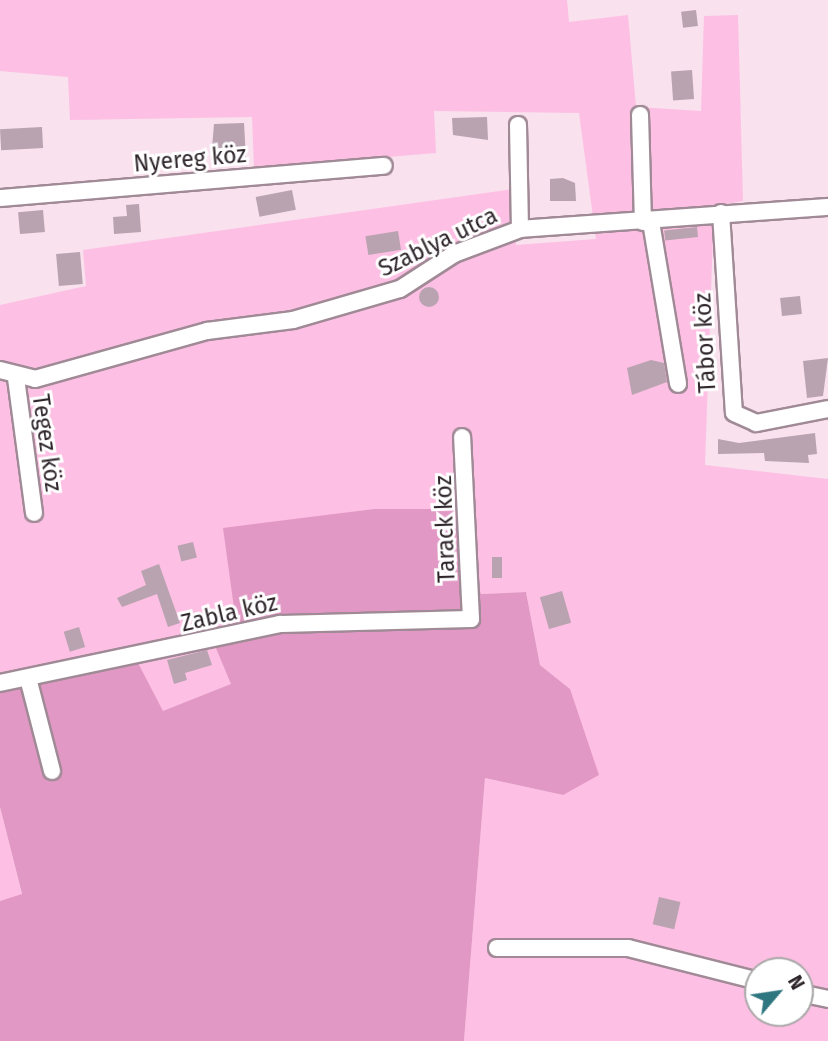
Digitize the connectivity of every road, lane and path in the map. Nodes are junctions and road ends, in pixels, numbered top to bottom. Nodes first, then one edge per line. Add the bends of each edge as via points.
1 (640, 115) dead end
2 (518, 125) dead end
3 (384, 166) dead end
4 (0, 198) edge
5 (828, 207) edge
6 (721, 213) junction
7 (647, 222) junction
8 (520, 229) junction
9 (0, 370) edge
10 (16, 378) junction
11 (678, 384) dead end
12 (828, 409) edge
13 (462, 437) dead end
14 (34, 513) dead end
15 (471, 619) joint
16 (28, 678) junction
17 (0, 683) edge
18 (52, 771) dead end
19 (497, 948) dead end
20 (744, 977) edge

1 - 7 street
2 - 8 street
3 - 4 street, Nyereg köz
5 - 6 street, Szablya utca
6 - 7 street, Szablya utca
6 - 12 street, Tábor köz via 734,413 756,423
7 - 8 street, Szablya utca
7 - 11 street
8 - 10 street, Szablya utca via 454,254 400,289 293,320 207,331 35,379
9 - 10 street
10 - 14 street, Tegez köz
13 - 15 street, Tarack köz
15 - 16 street, Zabla köz via 280,624
16 - 17 street, Zabla köz
16 - 18 street
19 - 20 street via 628,948

